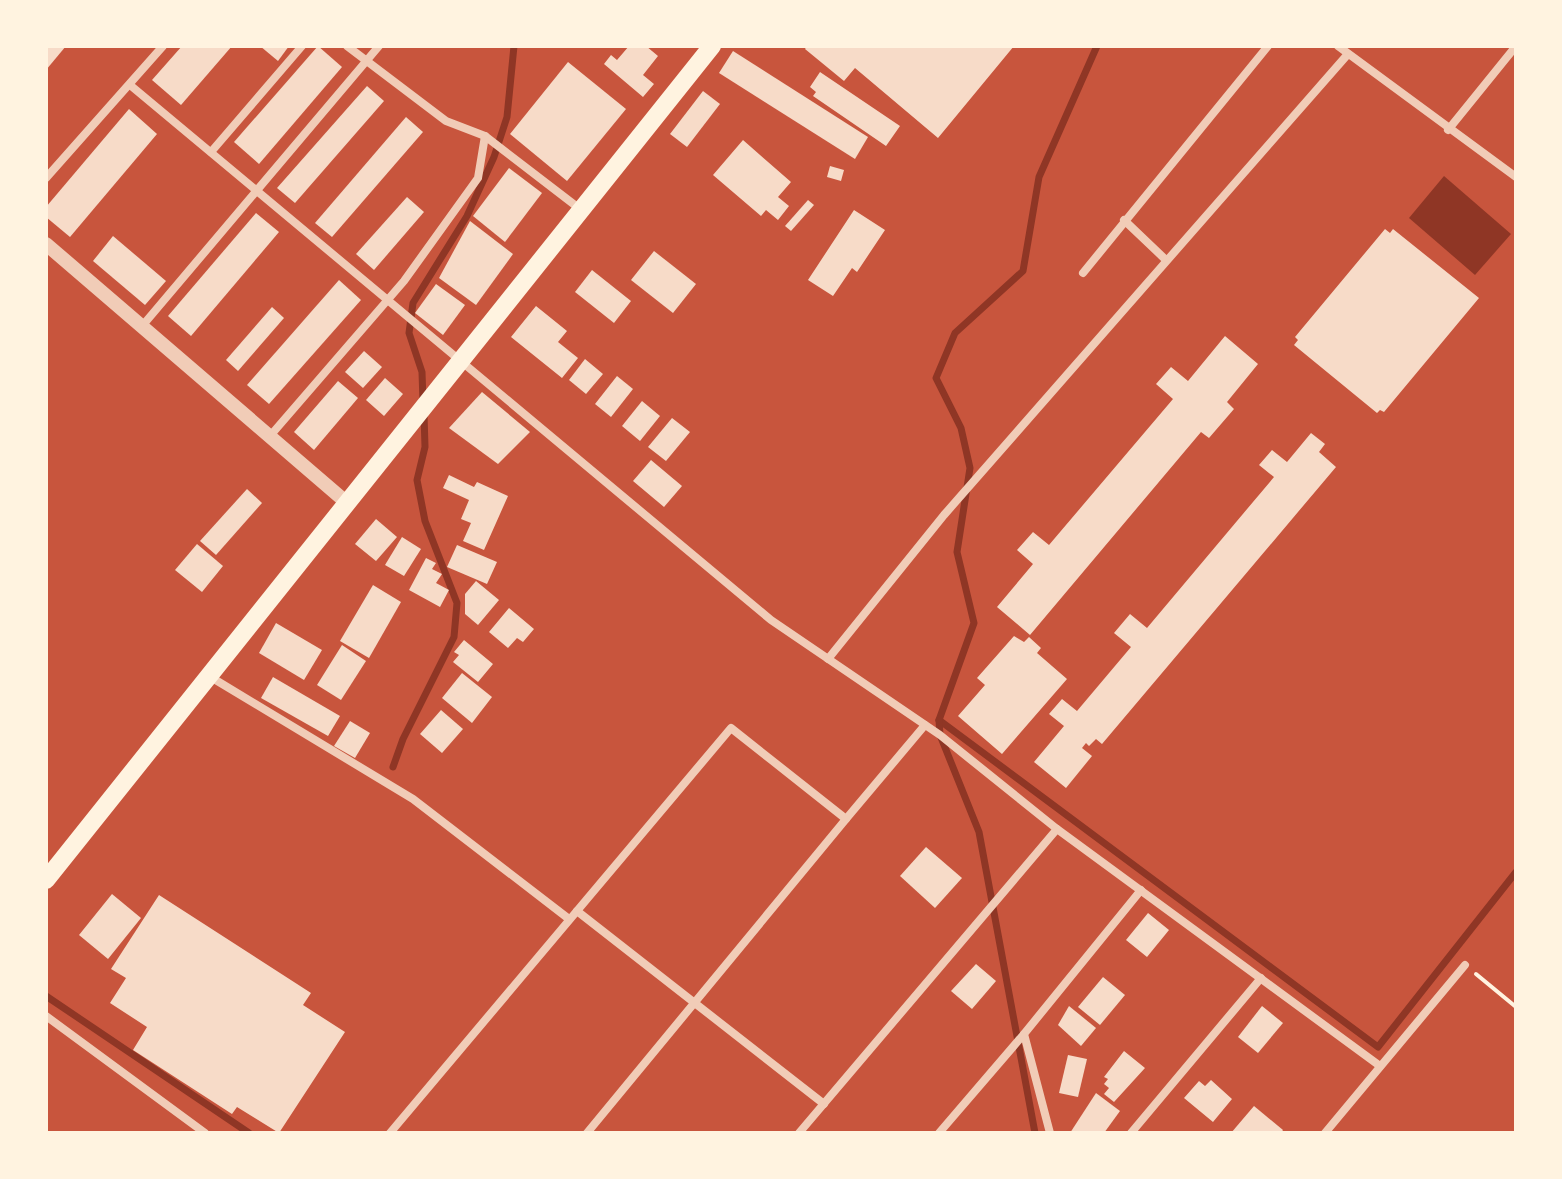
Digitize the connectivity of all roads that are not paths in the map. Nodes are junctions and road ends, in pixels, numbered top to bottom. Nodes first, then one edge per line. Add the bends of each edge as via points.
1 (163, 46) edge
2 (302, 46) edge
3 (347, 46) edge
4 (379, 46) edge
5 (712, 46) edge
6 (1268, 46) edge
7 (1338, 46) edge
8 (1516, 46) edge
9 (1348, 54) junction
10 (367, 61) junction
11 (130, 85) junction
12 (1448, 130) junction
13 (485, 136) junction
14 (211, 152) junction
15 (1516, 177) edge
16 (46, 178) edge
17 (257, 190) junction
18 (580, 209) junction
19 (1124, 220) junction
20 (46, 244) edge
21 (1166, 260) junction
22 (1083, 273) dead end
23 (386, 297) junction
24 (143, 325) junction
25 (460, 358) junction
26 (270, 436) junction
27 (346, 502) junction
28 (828, 659) junction
29 (208, 676) junction
30 (925, 725) junction
31 (846, 819) junction
32 (1057, 829) junction
33 (46, 880) edge
34 (1141, 890) junction
35 (577, 911) junction
36 (569, 919) junction
37 (1465, 965) road end
38 (1261, 978) junction
39 (695, 1002) junction
40 (46, 1016) edge
41 (1024, 1034) junction
42 (1380, 1066) junction
43 (824, 1104) junction
44 (205, 1133) edge
45 (390, 1133) edge
46 (587, 1133) edge
47 (799, 1133) edge
48 (939, 1133) edge
49 (1050, 1133) edge
50 (1131, 1133) edge
51 (1325, 1133) edge

1 - 11 street
2 - 14 street
3 - 10 street
4 - 10 street
5 - 18 main road
6 - 19 street
7 - 9 street
8 - 12 street
9 - 12 street
9 - 21 street
10 - 13 street via 446,121
10 - 17 street
11 - 14 street
11 - 16 street
12 - 15 street
13 - 18 street
13 - 23 street via 478,178 404,281
14 - 17 street
17 - 23 street
17 - 24 street
18 - 25 main road
19 - 21 street
19 - 22 street
20 - 24 street
21 - 28 street via 944,515
23 - 25 street
23 - 26 street
24 - 26 street
25 - 27 main road
25 - 28 street via 771,620
26 - 27 street
27 - 29 main road
28 - 30 street
29 - 33 main road
29 - 36 street via 413,799
30 - 31 street
30 - 32 street
31 - 35 street via 731,728
31 - 39 street
32 - 34 street
32 - 43 street
34 - 38 street
34 - 41 street
35 - 36 street
35 - 39 street
36 - 45 street
37 - 42 street
38 - 42 street
38 - 50 street
39 - 43 street
39 - 46 street
40 - 44 street
41 - 48 street
41 - 49 street
42 - 51 street
43 - 47 street

